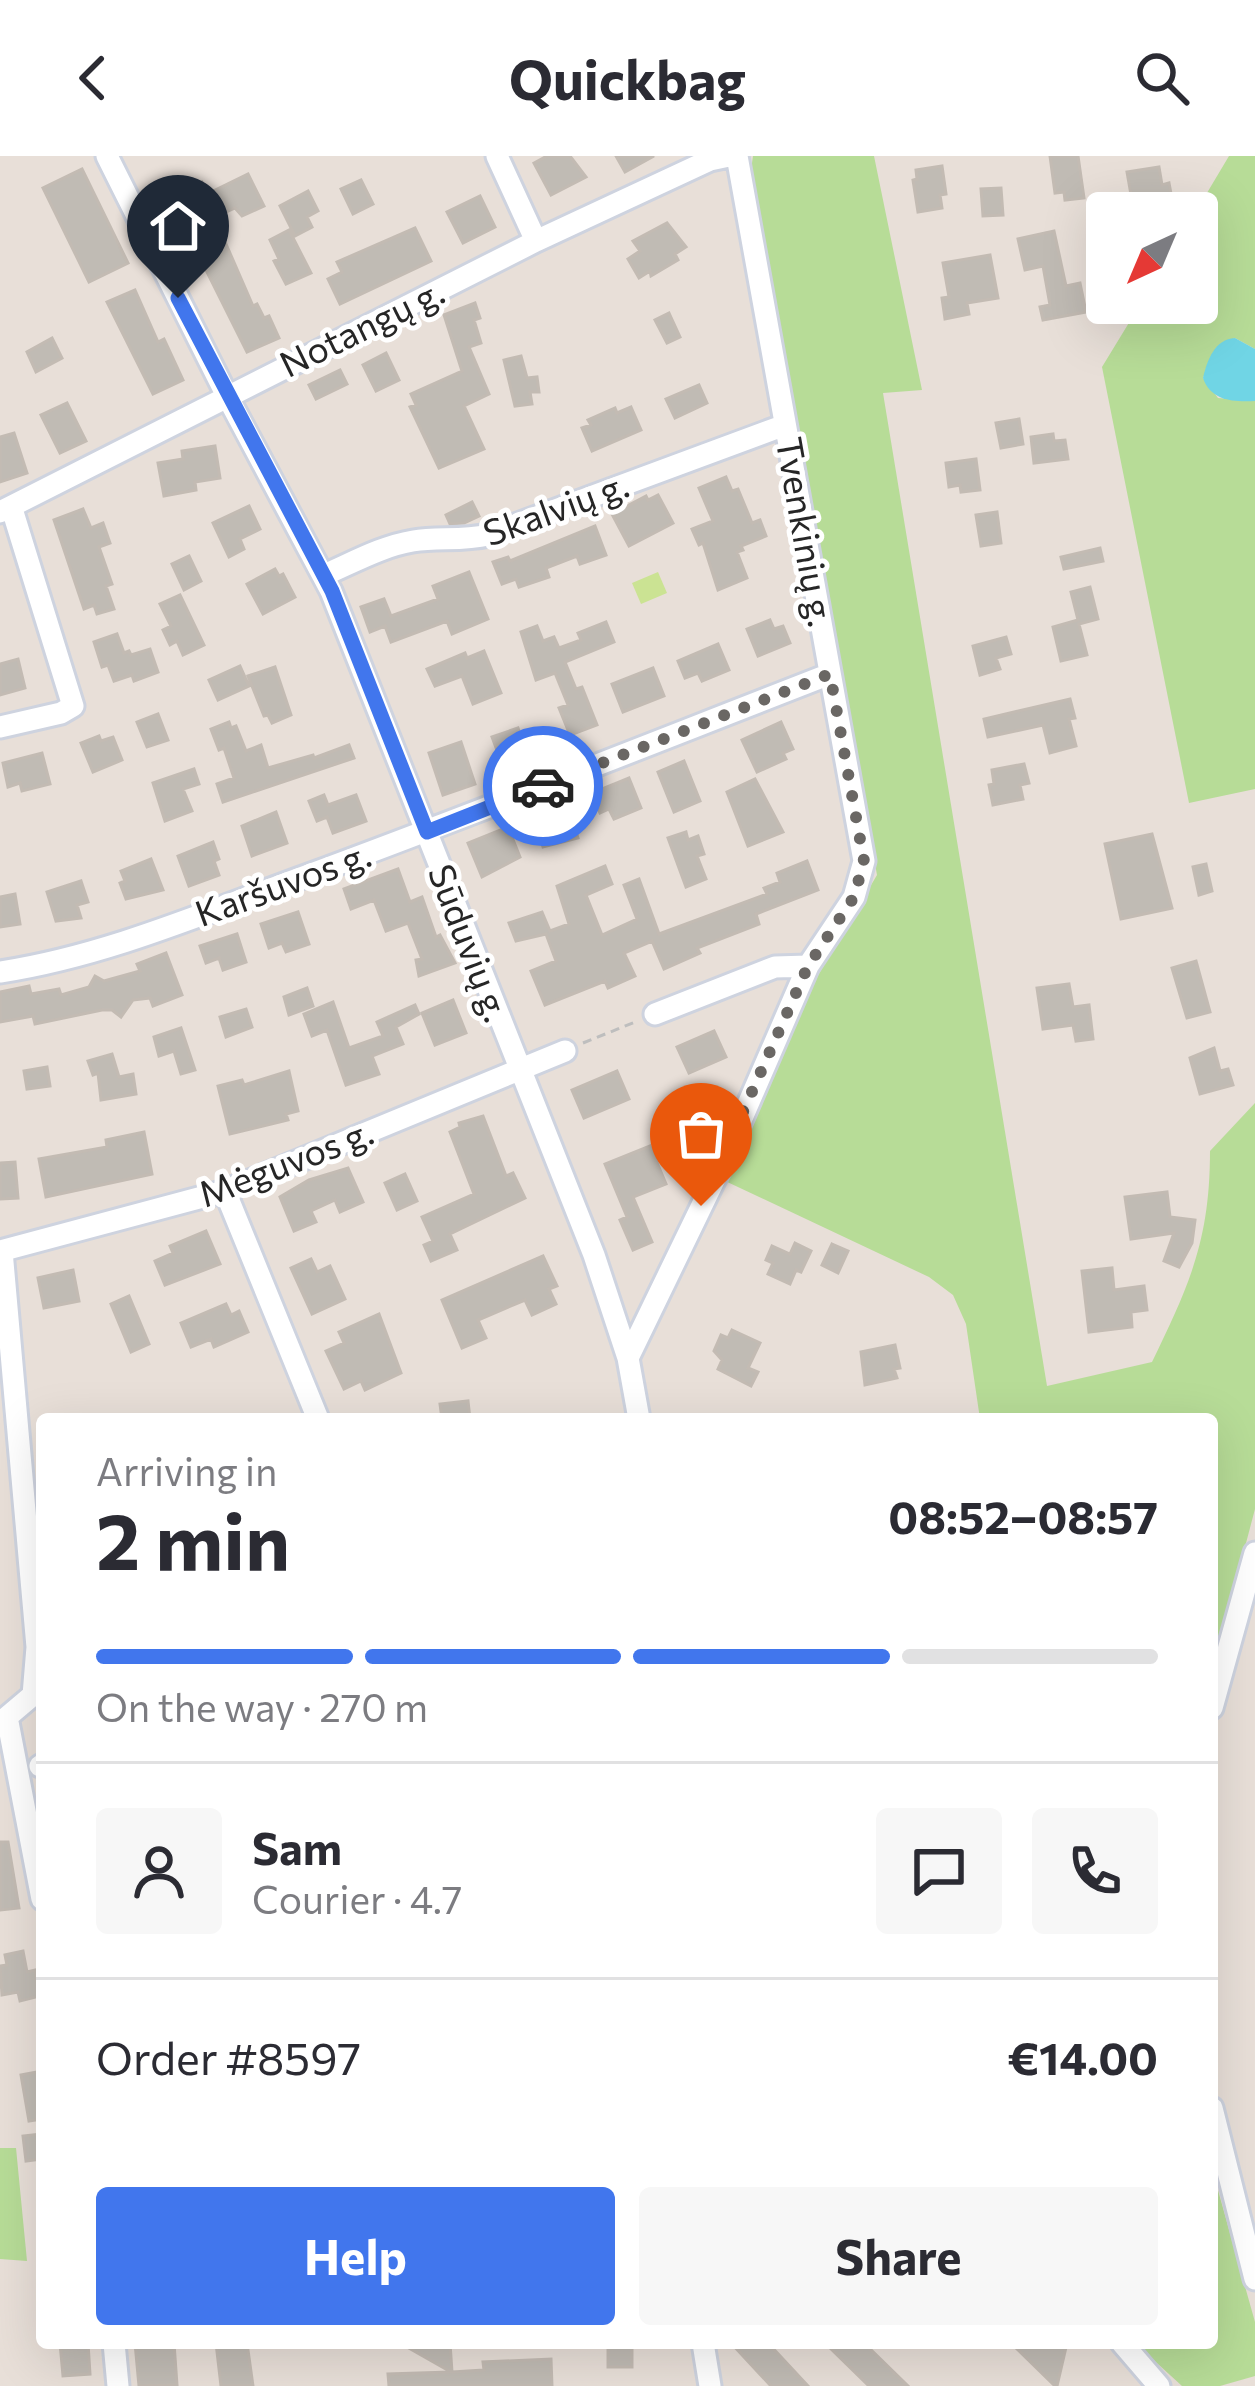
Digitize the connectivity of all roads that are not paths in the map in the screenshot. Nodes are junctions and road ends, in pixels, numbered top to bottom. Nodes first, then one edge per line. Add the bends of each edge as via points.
1 (107, 156) edge
2 (497, 156) edge
3 (734, 156) edge
4 (536, 242) junction
5 (227, 396) junction
6 (785, 425) junction
7 (6, 510) edge
8 (324, 575) junction
9 (830, 674) junction
10 (0, 727) edge
11 (427, 832) junction
12 (808, 966) junction
13 (0, 972) edge
14 (656, 1014) road end
15 (565, 1051) road end
16 (518, 1070) junction
17 (225, 1191) junction
18 (1, 1251) edge
19 (628, 1358) junction
20 (315, 1413) edge
21 (638, 1413) edge
22 (1255, 1553) edge
23 (36, 1636) edge
24 (36, 1659) edge
25 (1218, 1686) edge
26 (36, 1868) edge
27 (1218, 2132) edge
28 (1255, 2279) edge
29 (115, 2349) edge
30 (705, 2349) edge
31 (1127, 2349) edge
32 (118, 2386) edge
33 (710, 2386) edge
34 (1159, 2386) edge

1 - 5 street, Sūduvių g.
2 - 4 street
3 - 4 street, Notangų g.
3 - 6 street, Tvenkinių g.
4 - 5 street, Notangų g.
5 - 7 street, Notangų g.
5 - 8 street, Sūduvių g.
6 - 8 street, Skalvių g. via 488,535 392,546
6 - 9 street, Tvenkinių g.
7 - 10 street via 73,706
8 - 11 street, Sūduvių g.
9 - 11 street, Karšuvos g.
9 - 12 street, Tvenkinių g. via 864,861 854,897
11 - 13 street, Karšuvos g. via 142,935
11 - 16 street, Sūduvių g.
12 - 14 street via 775,967
12 - 19 street, Tvenkinių g.
15 - 16 street, Mėguvos g.
16 - 17 street, Mėguvos g.
16 - 19 street, Sūduvių g.
17 - 18 street, Mėguvos g.
17 - 20 street
18 - 23 street
19 - 21 street, Sūduvių g.
22 - 25 street
24 - 26 street via 33,1695 7,1717
27 - 28 street
29 - 32 street
30 - 33 street
31 - 34 street

